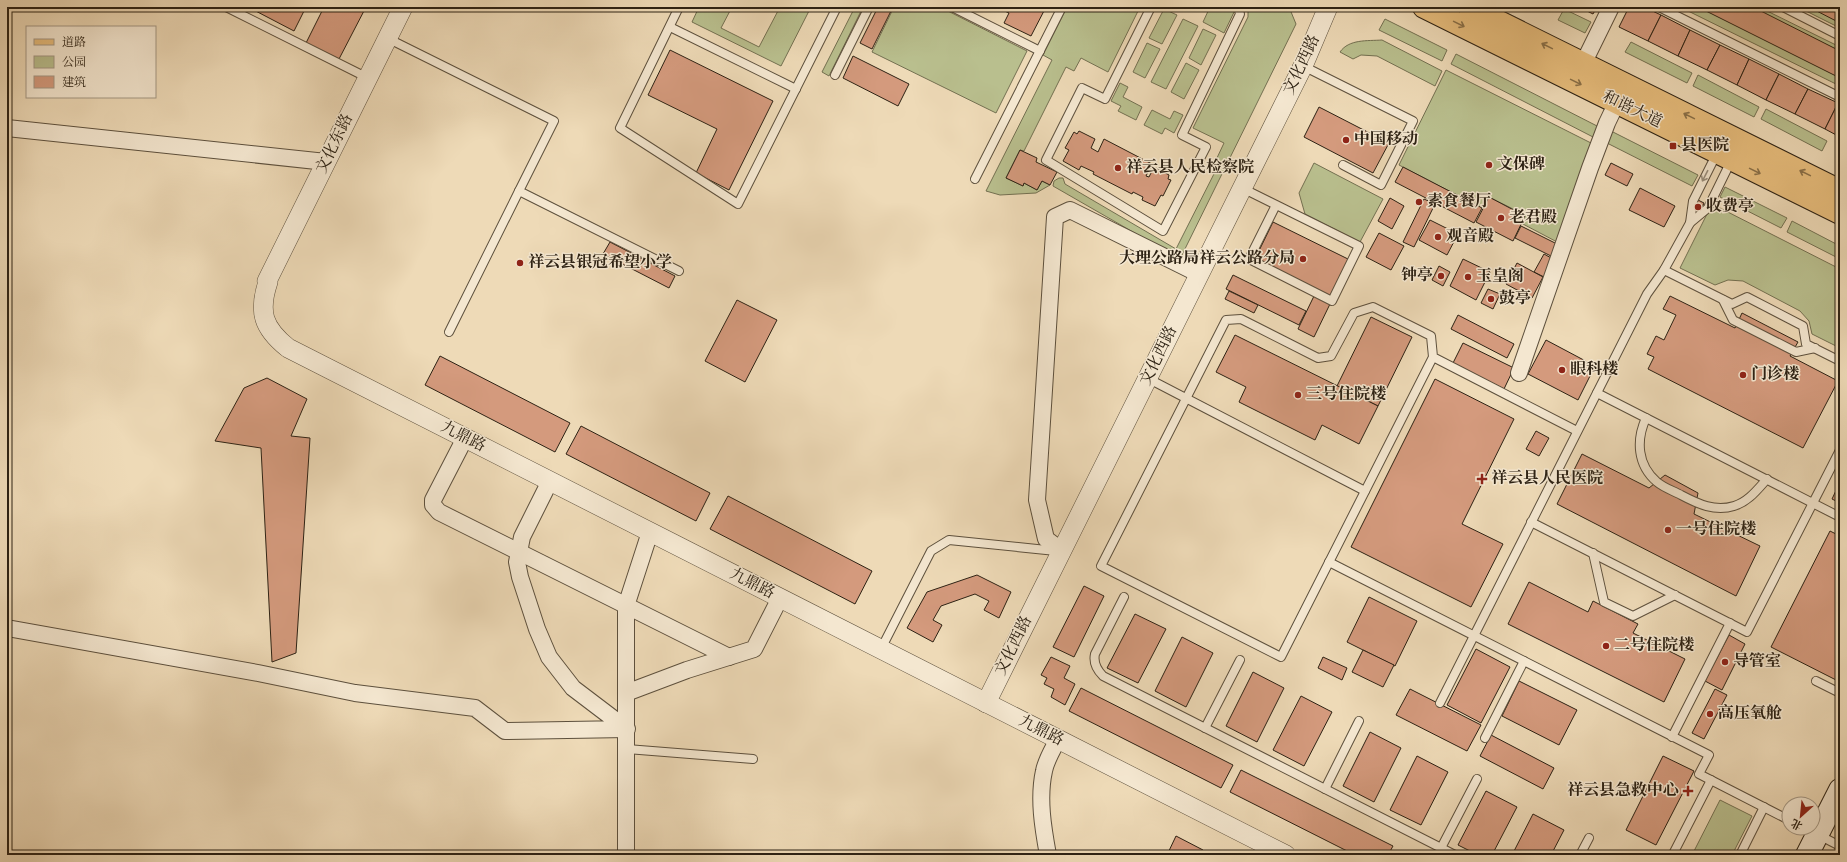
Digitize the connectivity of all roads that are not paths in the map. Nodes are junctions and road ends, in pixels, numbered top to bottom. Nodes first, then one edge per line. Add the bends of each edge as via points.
1 (226, 7) edge
2 (403, 7) edge
3 (679, 7) edge
4 (837, 7) edge
5 (869, 7) edge
6 (952, 7) edge
7 (1062, 7) edge
8 (1152, 7) edge
9 (1238, 7) edge
10 (1328, 7) edge
11 (1424, 7) edge
12 (1469, 7) edge
13 (1611, 7) edge
14 (1660, 7) edge
15 (1783, 7) edge
16 (670, 27) junction
17 (1840, 36) edge
18 (387, 38) junction
19 (1040, 51) junction
20 (1584, 64) junction
21 (1303, 66) junction
22 (836, 75) dead end
23 (368, 78) junction
24 (796, 89) junction
25 (1840, 97) edge
26 (1617, 102) junction
27 (7, 128) edge
28 (1724, 156) junction
29 (326, 162) junction
30 (1344, 166) dead end
31 (975, 179) dead end
32 (1242, 188) junction
33 (519, 191) junction
34 (1840, 191) edge
35 (1276, 205) junction
36 (1840, 213) edge
37 (1690, 223) junction
38 (1664, 270) junction
39 (679, 271) dead end
40 (1199, 274) junction
41 (267, 281) joint
42 (1723, 300) junction
43 (449, 332) dead end
44 (1815, 348) junction
45 (1433, 357) junction
46 (1840, 361) edge
47 (1519, 373) dead end
48 (1148, 378) junction
49 (1597, 393) junction
50 (1186, 399) junction
51 (1646, 418) junction
52 (1578, 431) junction
53 (465, 438) junction
54 (1840, 450) edge
55 (1766, 479) junction
56 (550, 481) junction
57 (1365, 491) junction
58 (1813, 503) junction
59 (1840, 517) edge
60 (1531, 522) junction
61 (650, 532) junction
62 (1062, 551) junction
63 (520, 552) junction
64 (1592, 553) junction
65 (1329, 562) junction
66 (1675, 595) junction
67 (1124, 597) dead end
68 (780, 598) junction
69 (626, 606) junction
70 (1730, 624) junction
71 (7, 628) edge
72 (1473, 635) junction
73 (881, 650) junction
74 (729, 657) junction
75 (1240, 660) dead end
76 (1524, 661) junction
77 (1816, 681) dead end
78 (626, 693) junction
79 (1840, 693) edge
80 (986, 703) junction
81 (1440, 703) dead end
82 (1359, 722) dead end
83 (1205, 728) junction
84 (627, 729) junction
85 (1672, 737) junction
86 (1485, 738) dead end
87 (1058, 739) junction
88 (627, 749) junction
89 (753, 759) dead end
90 (1477, 779) dead end
91 (1711, 780) junction
92 (1325, 789) junction
93 (1840, 790) edge
94 (1764, 807) junction
95 (1781, 816) edge
96 (1821, 817) edge
97 (1810, 836) edge
98 (1821, 836) edge
99 (1589, 838) dead end
100 (1840, 846) edge
101 (1441, 848) junction
102 (1044, 853) edge
103 (626, 855) edge
104 (1286, 855) edge
105 (1455, 855) edge
106 (1580, 855) edge
107 (1675, 855) edge
108 (1740, 855) edge
109 (1807, 855) edge

1 - 23 lane
2 - 18 street, 文化东路
3 - 16 lane
4 - 24 lane
5 - 22 lane
6 - 19 lane
7 - 19 lane
8 - 9 lane via 1106,99 1082,88 1046,160 1163,231 1206,147 1182,135 1240,14
10 - 21 street, 文化西路
11 -> 26 main road, 和谐大道
20 -> 12 main road, 和谐大道
13 - 20 street
14 - 25 lane
15 - 17 lane
16 - 24 lane
16 - 24 lane via 620,128 738,204
18 - 23 street, 文化东路
18 - 33 lane via 554,121
19 - 31 lane
34 -> 20 main road, 和谐大道
21 - 30 lane via 1413,121 1381,185
21 - 32 street, 文化西路
23 - 29 street, 文化东路
26 - 28 main road, 和谐大道
26 - 47 street via 1590,168
27 - 29 street
28 -> 36 main road, 和谐大道
28 -> 37 lane via 1693,200
28 - 37 lane via 1708,208
29 - 41 street, 文化东路
32 - 35 lane
32 - 40 street, 文化西路
33 - 39 lane
33 - 43 lane
35 - 35 lane via 1359,246 1332,301 1249,260
37 - 38 lane
38 - 42 lane
38 - 49 lane via 1651,288
40 - 48 street, 文化西路
40 - 62 street via 1070,210 1055,217 1037,500 1046,540
41 - 53 street, 九鼎路 via 263,309 266,324 273,335 288,348
42 - 44 lane via 1733,320 1796,352
42 - 44 lane via 1732,304 1747,297 1796,322 1803,326 1806,344
44 - 46 lane
45 - 50 lane via 1431,336 1372,307 1354,313 1331,356 1318,358 1241,319 1226,320
45 - 52 lane
45 - 57 lane
48 - 50 lane
48 - 62 street, 文化西路
49 - 51 lane
49 - 52 lane
50 - 57 lane
50 - 65 lane via 1101,566 1281,657
51 - 55 lane
51 - 55 lane via 1639,436 1639,449 1647,470 1658,483 1694,502 1714,508 1733,506 1753,495
52 - 60 lane
53 - 56 street, 九鼎路
53 - 63 street via 433,505 439,512
54 - 58 lane
55 - 58 lane
56 - 61 street, 九鼎路
56 - 63 street via 522,537
57 - 65 lane
58 - 59 lane
58 - 70 lane via 1747,632
60 - 64 lane
60 - 72 lane
61 - 68 street, 九鼎路
61 - 69 street
62 - 73 lane via 949,540 931,551
62 - 80 street, 文化西路
63 - 69 street
63 - 84 street via 517,562 520,577 549,657 573,688
64 - 66 lane
64 - 66 lane via 1604,602 1633,616
65 - 72 lane
66 - 70 lane
67 - 83 lane via 1095,654 1098,672
68 - 73 street, 九鼎路
68 - 74 street via 754,649
69 - 74 street
69 - 78 street
70 - 85 lane
71 - 84 street via 355,693 475,708 505,731
72 - 76 lane
72 - 81 lane
73 - 80 street, 九鼎路
74 - 78 street
75 - 83 lane
76 - 85 lane
76 - 86 lane
77 - 79 lane
78 - 84 street
80 - 87 street, 九鼎路
82 - 92 lane
83 - 92 lane
84 - 88 street
85 - 91 lane via 1708,755 1699,774
87 - 102 street via 1044,770
87 - 104 street, 九鼎路
88 - 89 lane
88 - 103 street
90 - 101 lane
91 - 94 lane
91 - 107 lane via 1673,854
92 - 101 lane
93 - 96 main road
94 - 95 lane
94 - 108 lane
97 - 109 main road
98 - 100 lane
99 - 106 lane
101 - 105 lane

